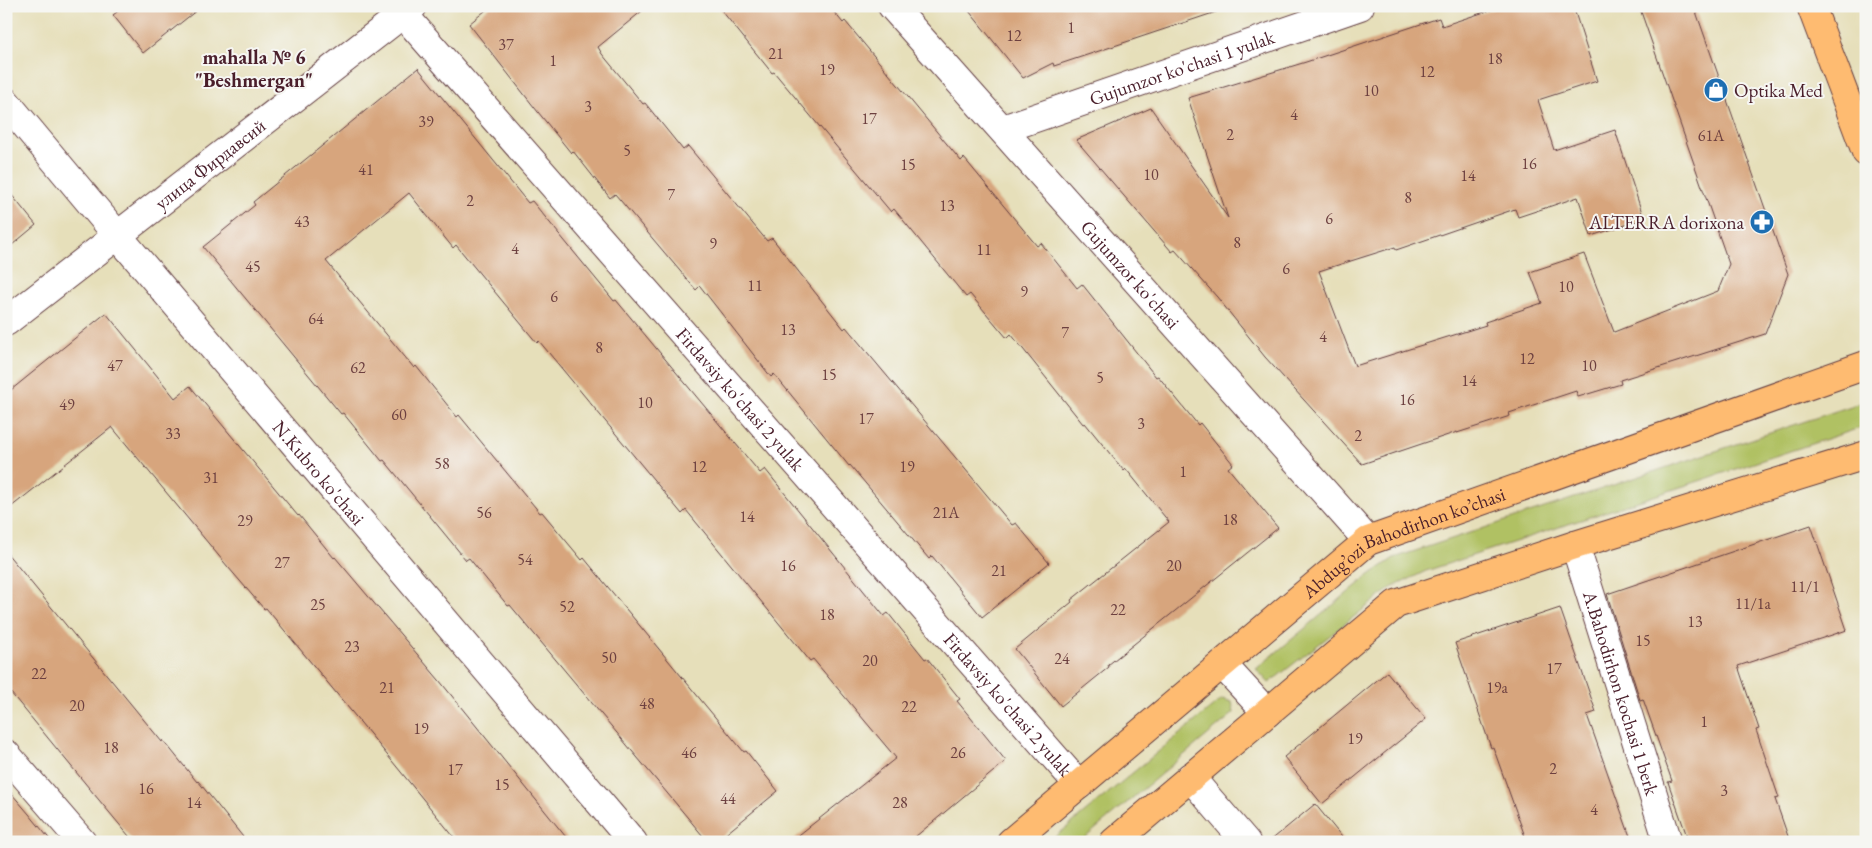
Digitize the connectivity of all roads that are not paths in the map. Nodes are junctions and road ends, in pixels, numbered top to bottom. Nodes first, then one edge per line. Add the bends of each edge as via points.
1 (892, 6) edge
2 (1360, 6) edge
3 (1812, 6) edge
4 (408, 10) edge
5 (6, 102) edge
6 (1003, 129) junction
7 (1866, 152) edge
8 (118, 236) junction
9 (6, 322) edge
10 (1866, 365) edge
11 (1866, 455) edge
12 (1368, 541) junction
13 (1575, 545) junction
14 (1222, 664) junction
15 (1267, 713) junction
16 (6, 754) edge
17 (1190, 777) junction
18 (1079, 784) junction
19 (82, 842) edge
20 (633, 842) edge
21 (1011, 842) edge
22 (1114, 842) edge
23 (1246, 842) edge
24 (1668, 842) edge

1 - 6 street, Gujumzor ko'chasi
2 - 6 street, Gujumzor ko'chasi 1 yulak
3 - 7 main road
4 - 8 street, улица Фирдавсий
4 - 18 street, Firdavsiy ko'chasi 2 yulak
5 - 8 street, N.Kubro ko'chasi
6 - 12 street, Gujumzor ko'chasi
8 - 9 street, улица Фирдавсий
8 - 20 street, N.Kubro ko'chasi
10 - 12 main road, Abdug’ozi Bahodirhon ko’chasi
11 - 13 main road
12 - 14 main road, Abdug’ozi Bahodirhon ko’chasi
13 - 15 main road via 1396,604
13 - 24 street, A.Bahodirhon kochasi 1 berk
14 - 15 street
14 - 18 main road, Abdug’ozi Bahodirhon ko’chasi
15 - 17 main road
16 - 19 street
17 - 22 main road
17 - 23 street
18 - 21 main road, Abdug’ozi Bahodirhon ko’chasi

